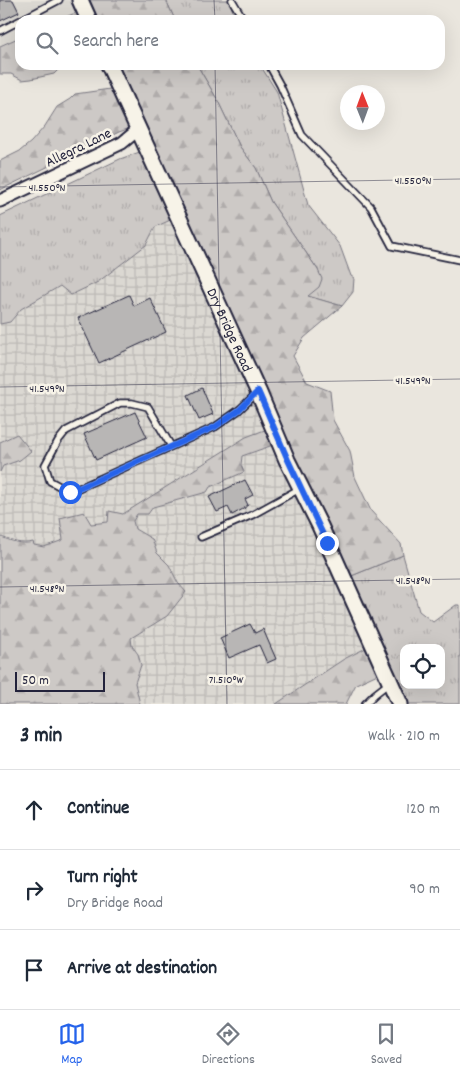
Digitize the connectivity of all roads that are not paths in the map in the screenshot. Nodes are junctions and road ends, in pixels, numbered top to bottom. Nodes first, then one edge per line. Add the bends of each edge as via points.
1 (42, 0) edge
2 (58, 0) edge
3 (80, 0) edge
4 (232, 0) edge
5 (45, 7) junction
6 (30, 15) edge
7 (87, 15) edge
8 (241, 15) edge
9 (15, 23) edge
10 (0, 31) edge
11 (111, 70) edge
12 (272, 70) edge
13 (139, 129) junction
14 (0, 201) edge
15 (460, 260) edge
16 (258, 391) junction
17 (171, 446) junction
18 (301, 488) junction
19 (201, 537) dead end
20 (391, 682) junction
21 (365, 704) edge
22 (400, 704) edge

1 - 5 lane
2 - 5 lane
3 - 7 street
4 - 8 lane
5 - 6 lane
9 - 10 lane
11 - 13 street, Dry Bridge Road
12 - 15 lane via 302,135 371,208 392,246
13 - 14 street, Allegra Lane via 122,143
13 - 16 street, Dry Bridge Road
16 - 17 lane via 215,427
16 - 18 street, Dry Bridge Road
17 - 17 lane via 70,492 50,481 45,465 66,431 120,403 148,408
18 - 19 lane via 252,515
18 - 20 street, Dry Bridge Road
20 - 21 lane
20 - 22 street, Dry Bridge Road

